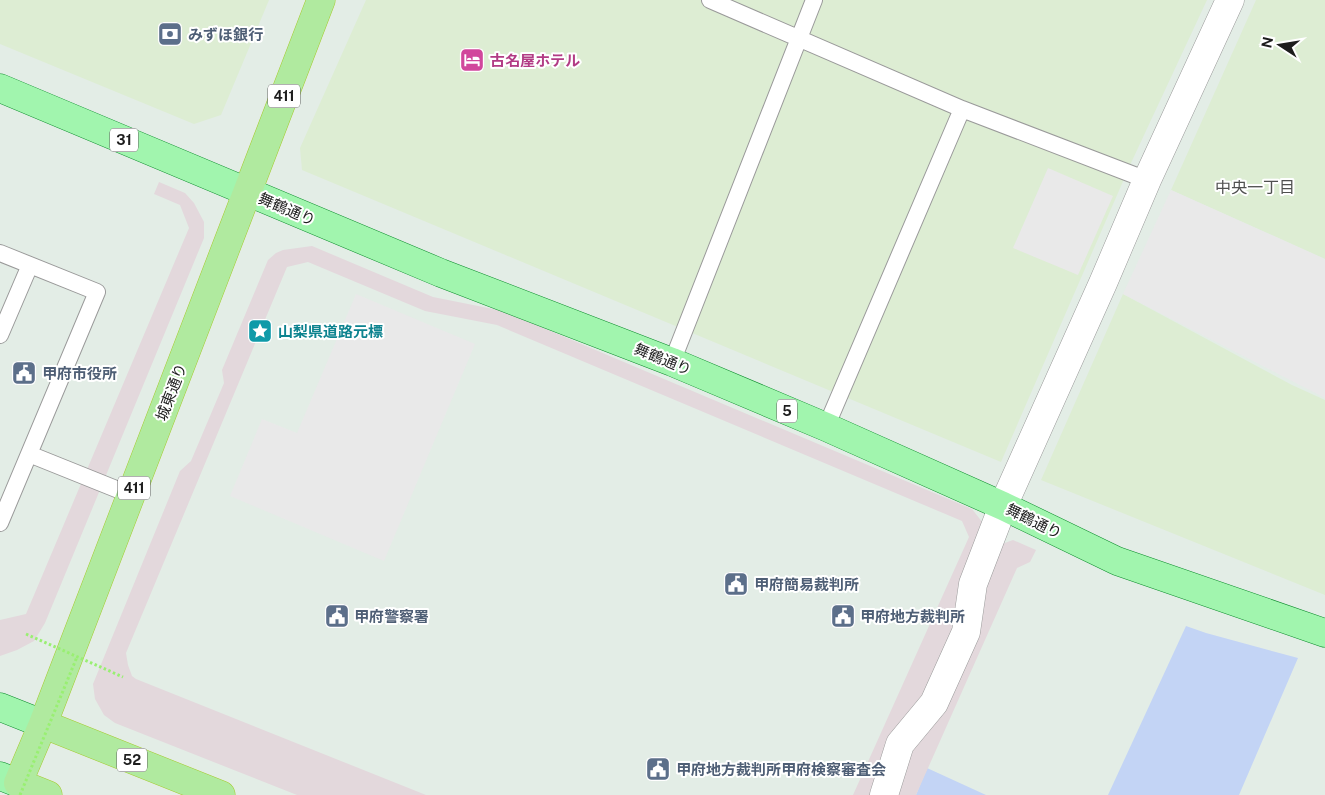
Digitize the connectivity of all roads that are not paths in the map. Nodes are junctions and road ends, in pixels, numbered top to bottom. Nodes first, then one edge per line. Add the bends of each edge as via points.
1 (321, 0) edge
2 (710, 0) edge
3 (814, 0) edge
4 (1230, 0) edge
5 (798, 37) junction
6 (0, 88) edge
7 (962, 109) junction
8 (1147, 180) junction
9 (248, 192) junction
10 (0, 253) edge
11 (30, 265) junction
12 (0, 335) edge
13 (672, 362) junction
14 (826, 427) junction
15 (30, 454) junction
16 (131, 495) junction
17 (1003, 506) junction
18 (0, 523) edge
19 (1325, 633) edge
20 (0, 707) edge
21 (43, 724) junction
22 (12, 785) edge
23 (48, 795) edge
24 (221, 795) edge
25 (884, 795) edge

1 - 9 highway, 城東通り / 411
2 - 5 lane
3 - 5 lane
4 - 8 street
5 - 7 lane
5 - 13 lane
6 - 9 main road, 舞鶴通り / 31
7 - 8 lane
7 - 14 lane
8 - 17 street
9 - 13 main road, 舞鶴通り / 5 via 442,273
9 - 16 highway, 城東通り / 411
10 - 11 lane
11 - 12 lane
11 - 15 lane via 96,292
13 - 14 main road, 舞鶴通り / 5
14 - 17 main road, 舞鶴通り / 5
15 - 16 lane
15 - 18 lane
16 - 21 highway, 城東通り / 411
17 - 19 main road, 舞鶴通り / 5 via 1117,561
17 - 25 street via 973,584 966,632 934,703 900,744
20 - 21 main road
21 - 22 highway, 城東通り / 411
21 - 24 highway, 52
22 - 23 highway

